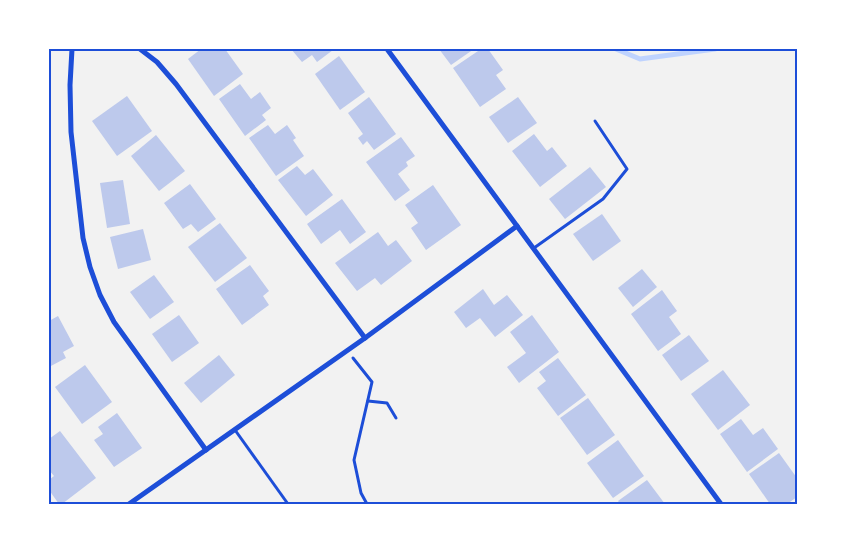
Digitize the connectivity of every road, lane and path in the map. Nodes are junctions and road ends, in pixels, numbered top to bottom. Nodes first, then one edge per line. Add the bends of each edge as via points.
1 (72, 49) edge
2 (140, 49) edge
3 (387, 49) edge
4 (595, 121) dead end
5 (517, 226) junction
6 (533, 248) junction
7 (365, 338) junction
8 (347, 350) junction
9 (368, 401) junction
10 (396, 418) dead end
11 (234, 430) junction
12 (206, 450) junction
13 (129, 504) edge
14 (288, 504) edge
15 (367, 504) edge
16 (721, 504) edge

1 - 12 street via 71,132 83,238 90,267 114,322
2 - 7 street via 157,62 176,84
3 - 5 street
4 - 6 lane via 628,169 603,199
5 - 6 street
5 - 7 street
6 - 16 street
7 - 8 street
8 - 9 path via 372,382
8 - 11 street
9 - 10 path via 387,403
9 - 15 path via 354,460 361,493
11 - 12 street
11 - 14 lane
12 - 13 street

